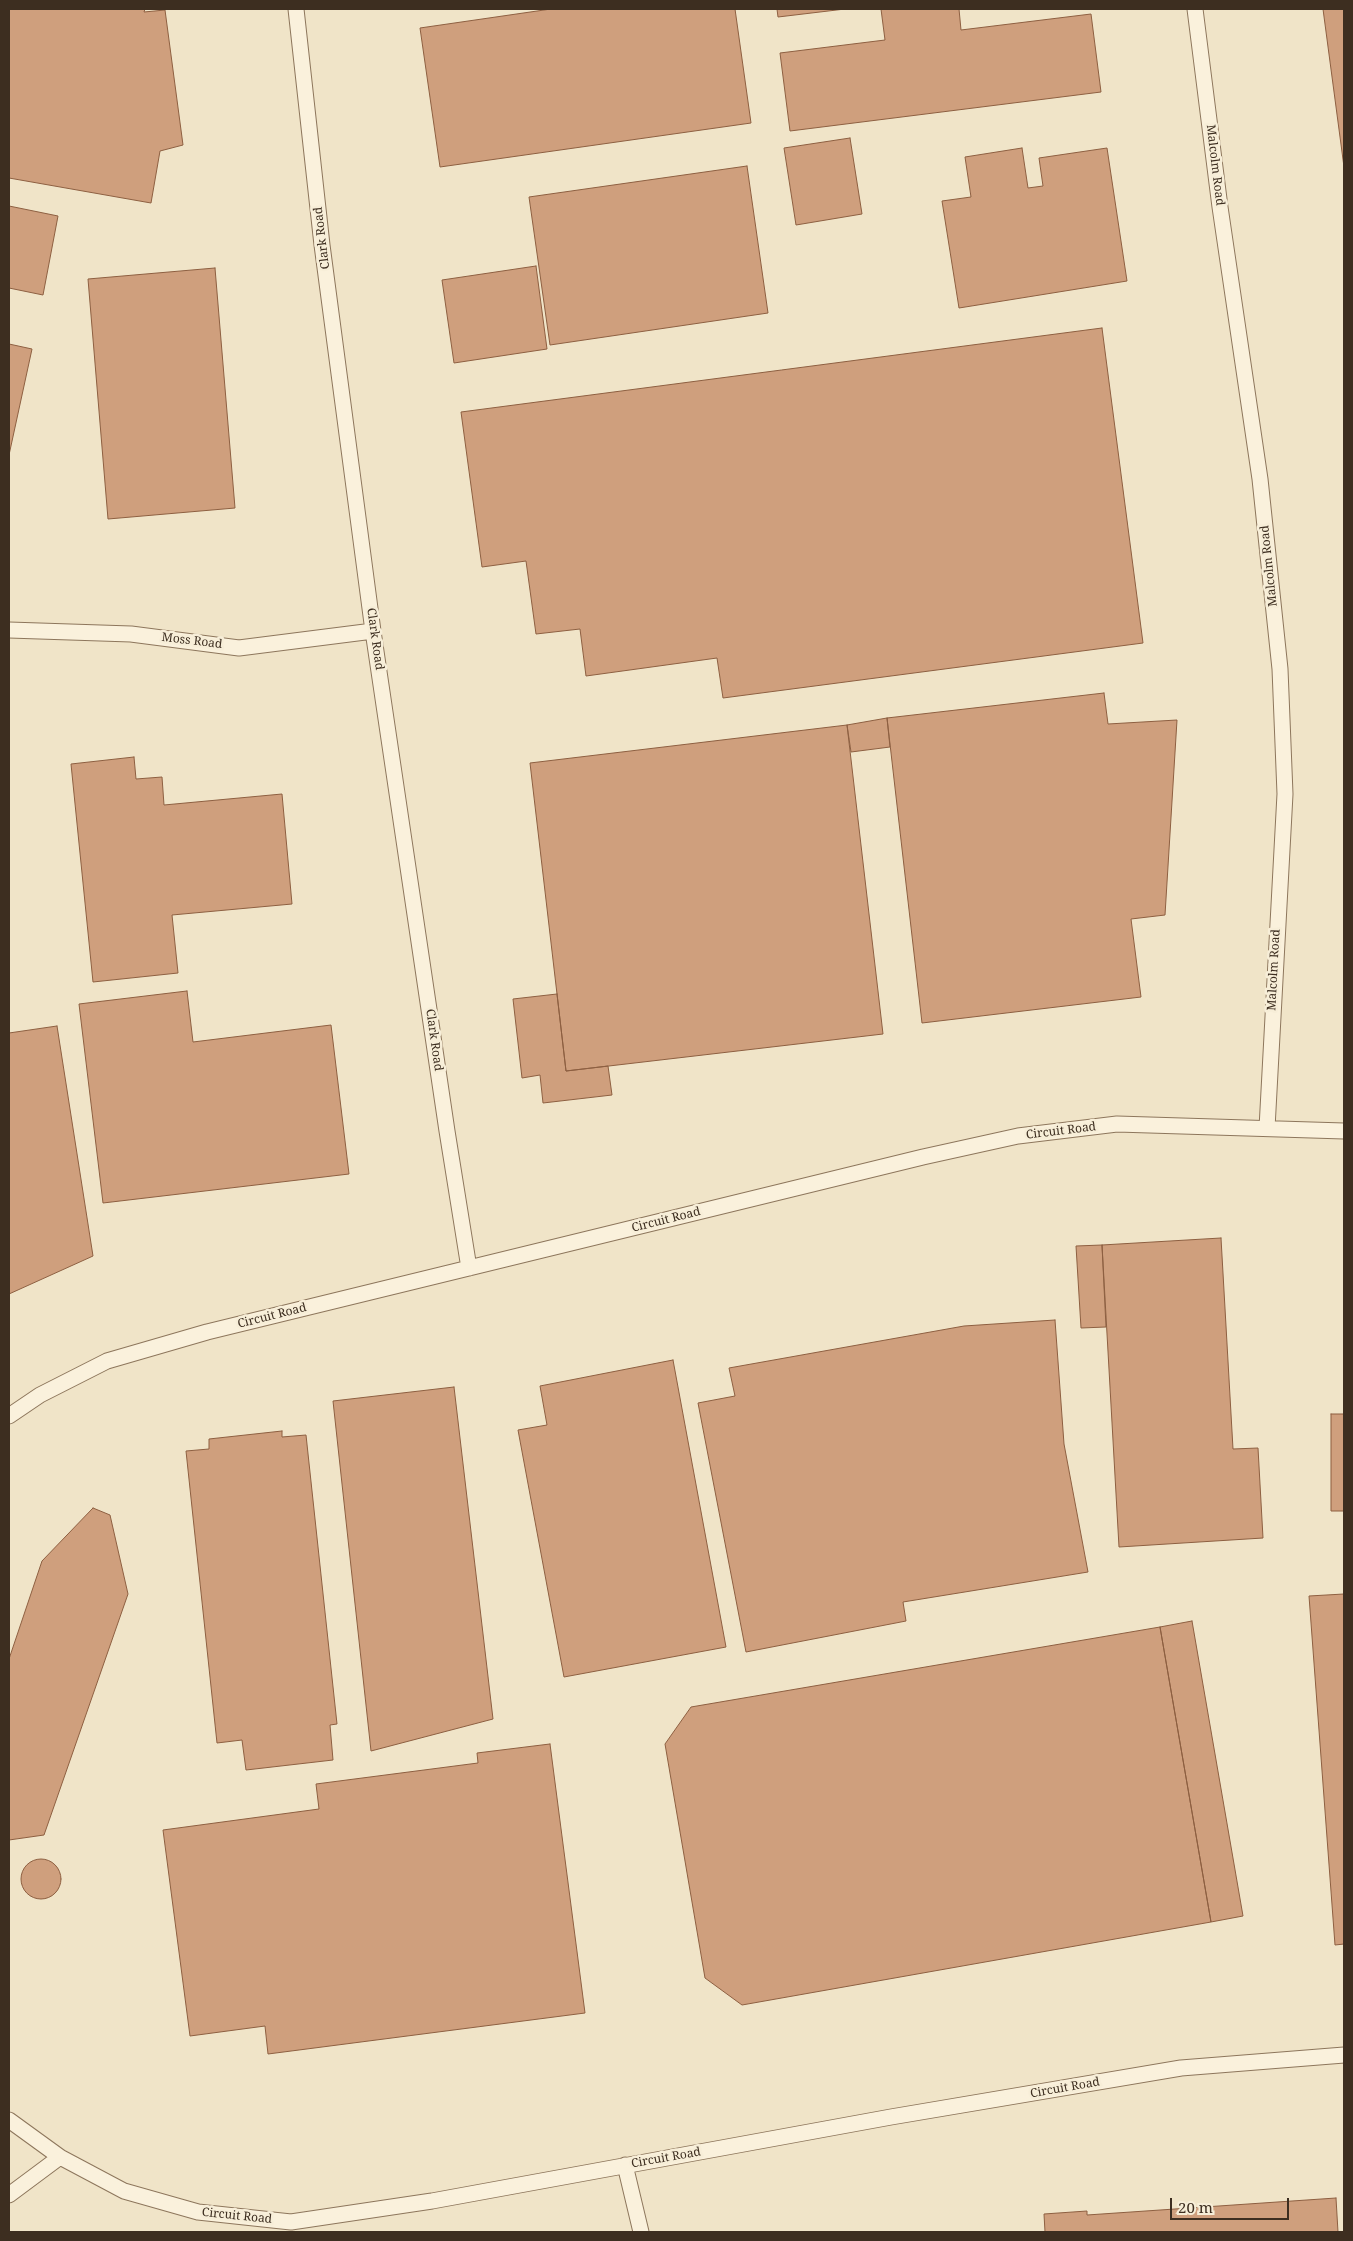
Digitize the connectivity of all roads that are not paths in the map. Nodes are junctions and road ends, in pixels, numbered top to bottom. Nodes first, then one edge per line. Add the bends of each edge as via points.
1 (296, 9) edge
2 (1196, 9) edge
3 (9, 630) edge
4 (374, 631) junction
5 (1267, 1128) junction
6 (1344, 1131) edge
7 (469, 1268) junction
8 (9, 1416) edge
9 (1344, 2055) edge
10 (9, 2120) edge
11 (60, 2157) junction
12 (626, 2165) junction
13 (9, 2196) edge
14 (642, 2232) edge

1 - 4 lane, Clark Road via 322,245
2 - 5 lane, Malcolm Road via 1220,208 1260,479 1280,669 1285,794
3 - 4 lane, Moss Road via 131,634 239,648
4 - 7 lane, Clark Road
5 - 6 lane, Circuit Road
5 - 7 lane, Circuit Road via 1117,1124 1018,1136
7 - 8 lane, Circuit Road via 207,1332 107,1361 40,1395
9 - 12 lane, Circuit Road via 1181,2068
10 - 11 lane, Circuit Road
11 - 12 lane, Circuit Road via 124,2191 198,2212 291,2222 432,2201
11 - 13 lane
12 - 14 lane

